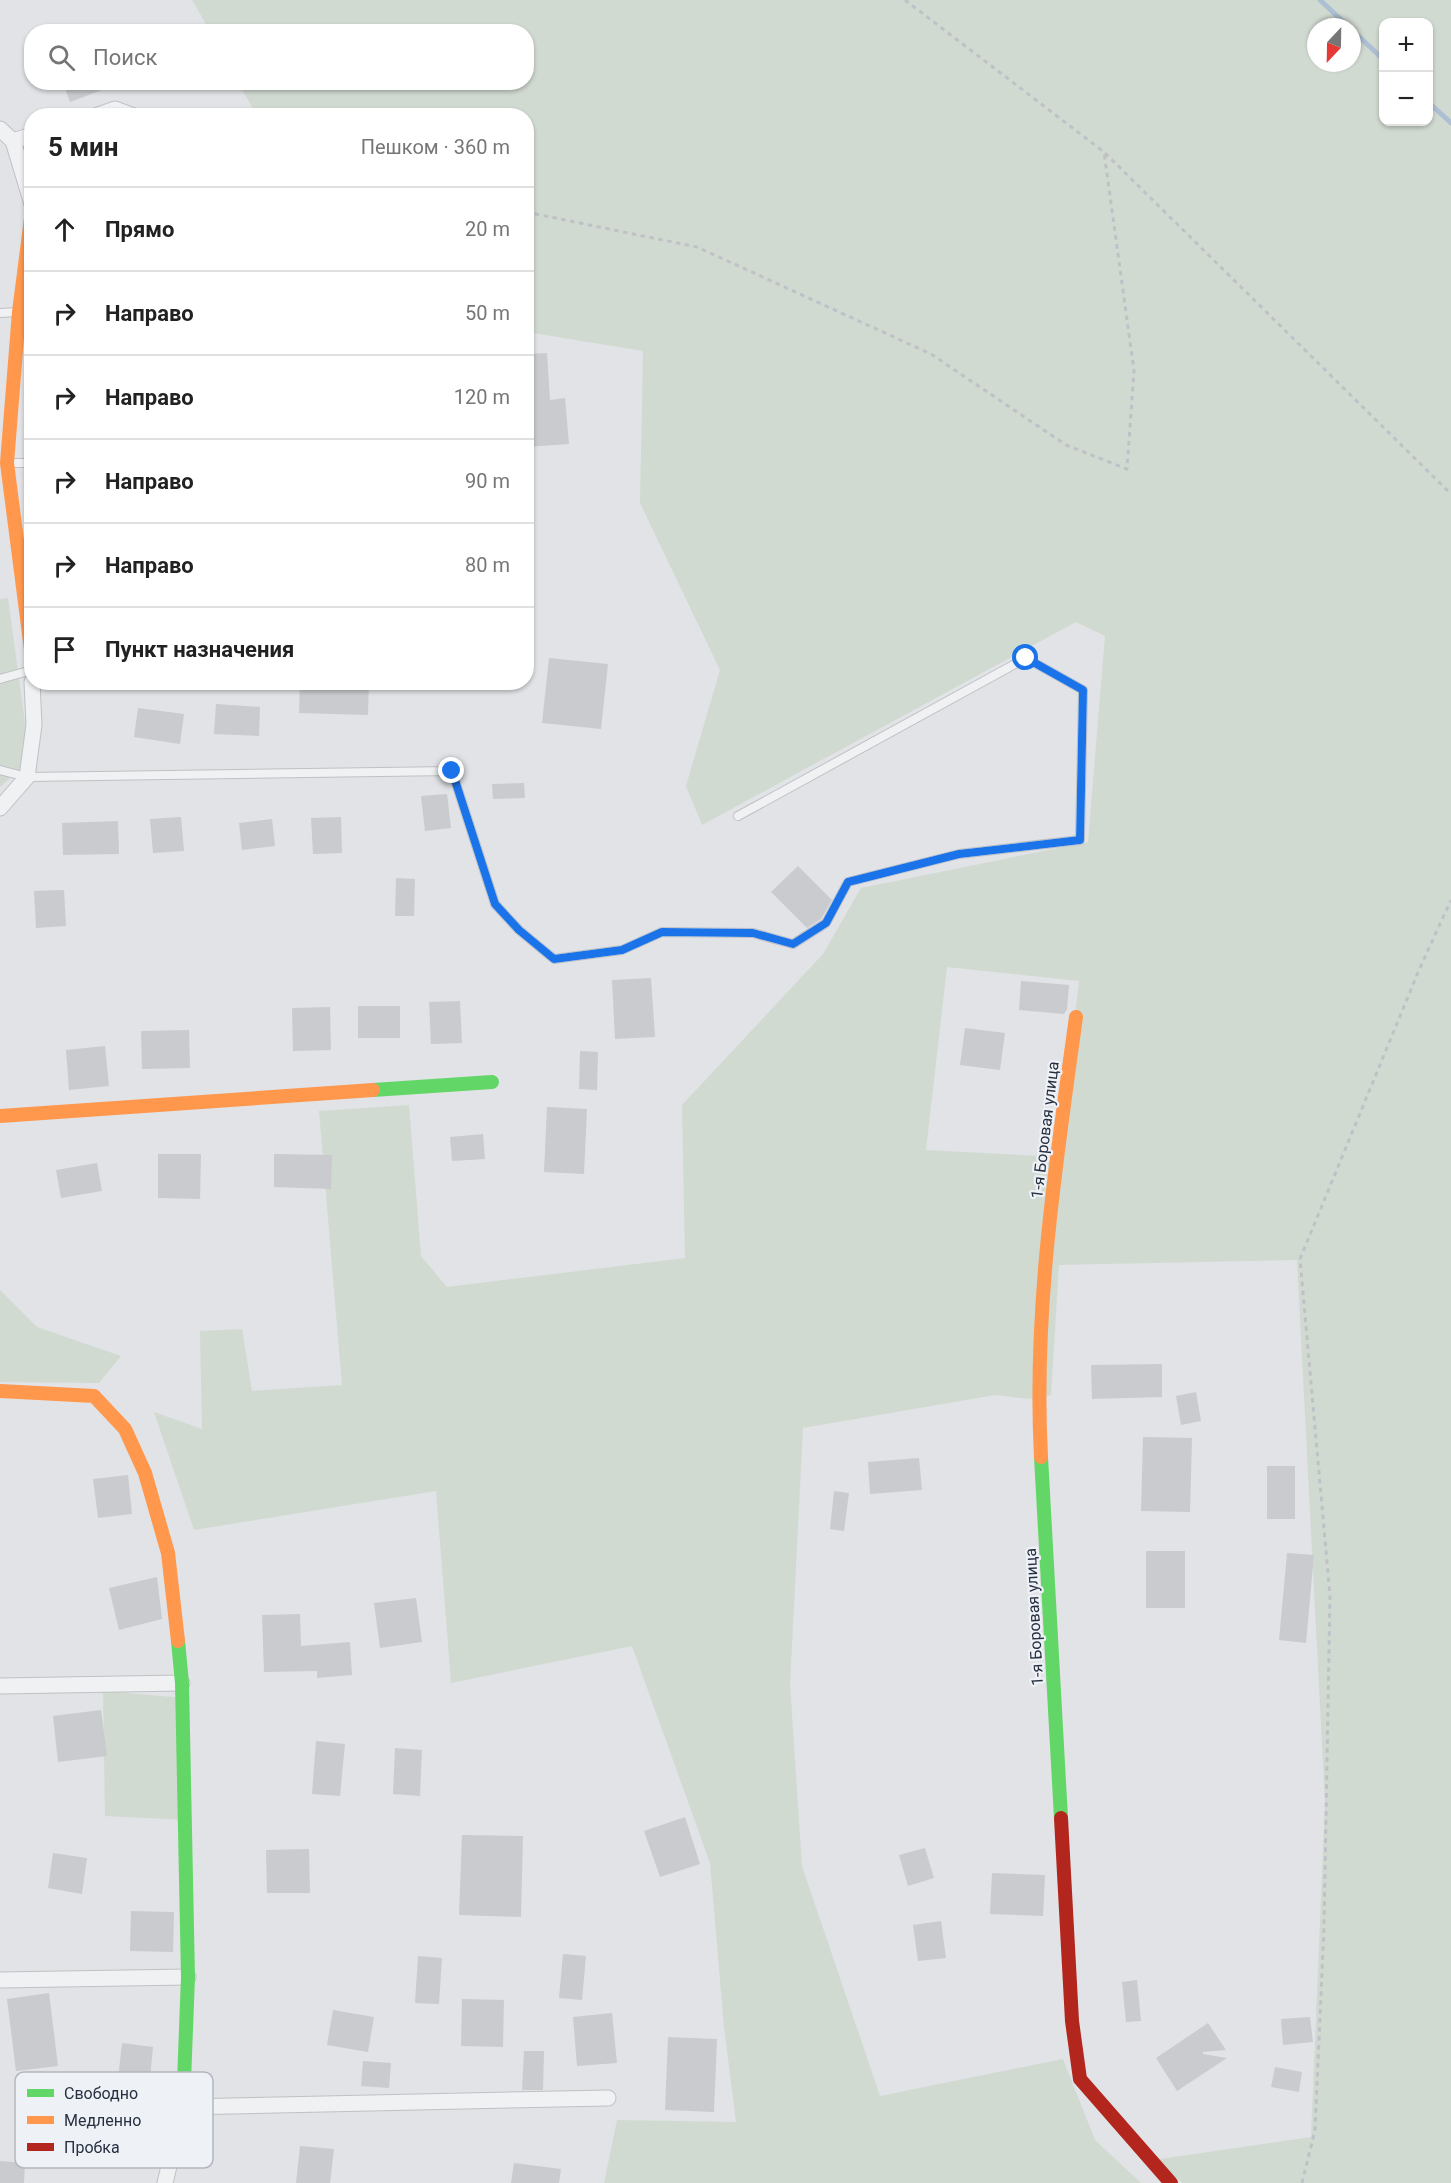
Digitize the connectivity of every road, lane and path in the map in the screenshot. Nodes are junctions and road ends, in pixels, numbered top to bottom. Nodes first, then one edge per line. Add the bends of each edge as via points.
1 (905, 0) edge
2 (0, 129) edge
3 (24, 138) edge
4 (13, 141) junction
5 (1104, 152) junction
6 (24, 177) edge
7 (534, 214) edge
8 (24, 273) edge
9 (19, 312) junction
10 (0, 313) edge
11 (7, 463) junction
12 (24, 463) edge
13 (1451, 494) edge
14 (6, 511) edge
15 (24, 612) edge
16 (24, 672) edge
17 (0, 679) edge
18 (32, 690) edge
19 (0, 770) edge
20 (27, 777) junction
21 (0, 808) edge
22 (738, 816) dead end
23 (1451, 900) edge
24 (1076, 1017) dead end
25 (492, 1082) dead end
26 (0, 1116) edge
27 (0, 1392) edge
28 (182, 1683) junction
29 (0, 1686) edge
30 (188, 1977) junction
31 (0, 1980) edge
32 (184, 2072) edge
33 (608, 2098) dead end
34 (213, 2106) edge
35 (169, 2168) edge
36 (165, 2183) edge
37 (1171, 2183) edge
38 (1302, 2183) edge

1 - 5 path
2 - 4 street
3 - 4 street
4 - 6 street
5 - 7 path via 1134,371 1127,469 1066,445 931,354 697,247
5 - 13 path
8 - 9 street
9 - 10 lane
9 - 11 street
11 - 12 lane
11 - 14 street
14 - 15 street
16 - 17 lane
18 - 20 street via 34,725
19 - 20 lane
20 - 21 street
20 - 22 lane via 452,771 495,904 554,959 622,950 662,932 753,933 793,944 826,923 848,882 959,854 1080,840 1083,690 1026,658
23 - 38 path via 1300,1259 1330,1596 1316,2118
24 - 37 street, 1-я Боровая улица via 1042,1303 1039,1412 1072,2021 1080,2079
25 - 26 street
27 - 28 street via 94,1396 125,1429 145,1473 168,1553
28 - 29 street
28 - 30 street
30 - 31 street
30 - 32 street
33 - 34 street
35 - 36 street

